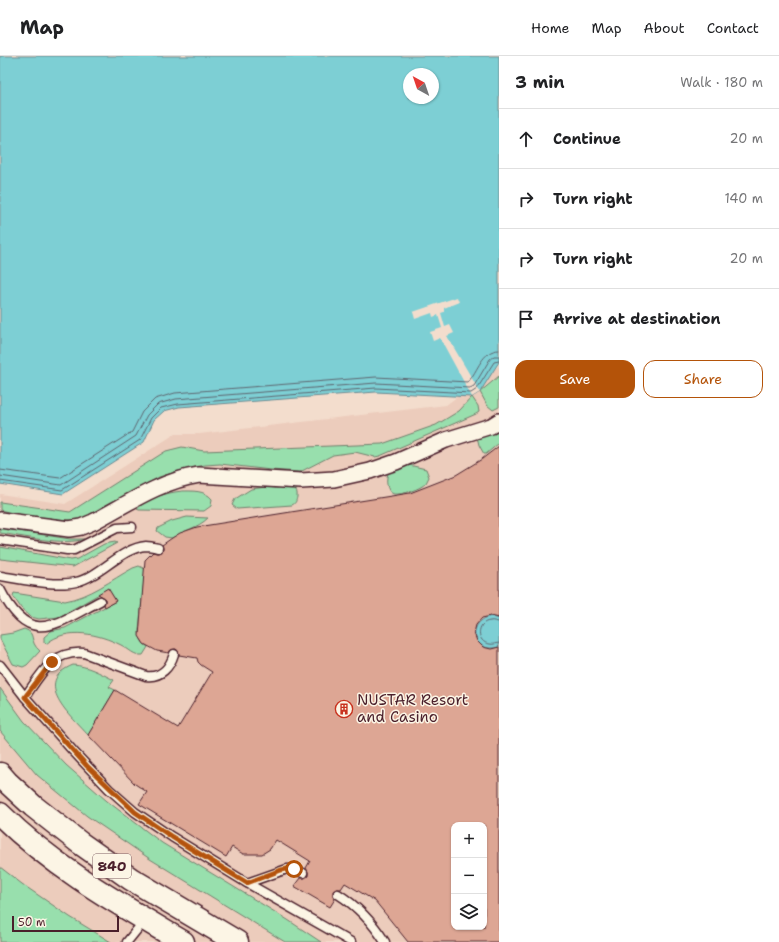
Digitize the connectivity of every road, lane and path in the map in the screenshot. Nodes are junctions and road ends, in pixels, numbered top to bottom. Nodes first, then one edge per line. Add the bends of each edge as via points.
1 (499, 421) edge
2 (0, 520) edge
3 (132, 528) dead end
4 (0, 540) edge
5 (158, 548) dead end
6 (0, 576) edge
7 (0, 589) edge
8 (100, 601) dead end
9 (174, 654) dead end
10 (0, 665) edge
11 (25, 697) junction
12 (0, 774) edge
13 (0, 814) edge
14 (302, 873) dead end
15 (247, 883) junction
16 (338, 894) dead end
17 (145, 920) junction
18 (127, 942) edge
19 (183, 942) edge
20 (237, 942) edge
21 (351, 942) edge
22 (385, 942) edge

1 - 2 street via 396,462 334,479 301,481 199,475 182,477 163,484 81,527 69,529
3 - 4 lane via 117,528 74,550
5 - 6 lane via 148,546 128,552 91,576 76,582 59,584
7 - 8 lane via 12,610 20,618 28,624 38,626 59,622
9 - 11 lane via 165,669 153,677 84,653 64,654 52,662
10 - 11 lane
11 - 15 lane via 87,766 135,812
12 - 20 highway, 840 via 33,806 80,843 131,879
13 - 17 highway, 840 via 62,866
14 - 15 lane via 287,869
15 - 21 lane
16 - 22 lane via 365,916
17 - 18 lane
17 - 19 highway, 840

